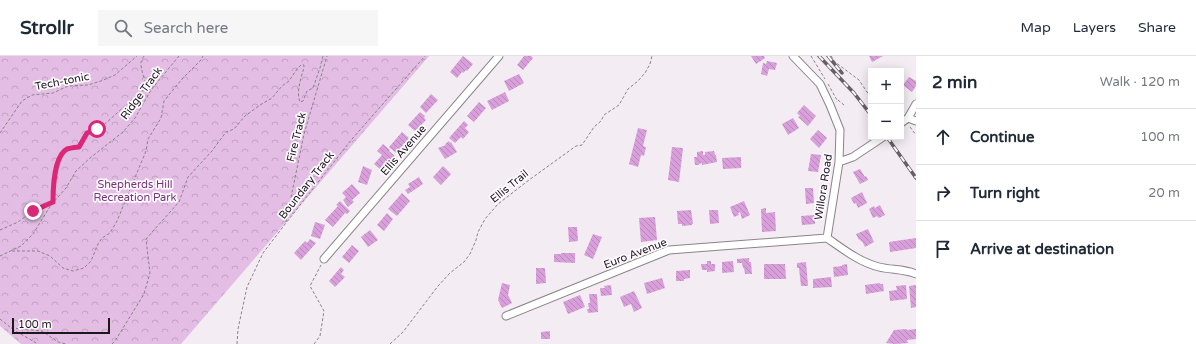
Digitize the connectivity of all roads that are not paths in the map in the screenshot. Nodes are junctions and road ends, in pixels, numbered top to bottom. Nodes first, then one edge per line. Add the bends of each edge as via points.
1 (499, 56) edge
2 (793, 56) edge
3 (916, 104) edge
4 (908, 118) junction
5 (904, 121) edge
6 (916, 121) edge
7 (878, 140) edge
8 (839, 162) junction
9 (827, 238) junction
10 (324, 259) road end
11 (916, 274) edge
12 (506, 316) dead end

1 - 10 street, Ellis Avenue
2 - 8 street, Willora Road via 820,84 830,105 840,130
3 - 4 street
4 - 5 street
4 - 6 street
7 - 8 street via 853,157
8 - 9 street, Willora Road
9 - 11 street via 868,263
9 - 12 street, Euro Avenue via 669,250

